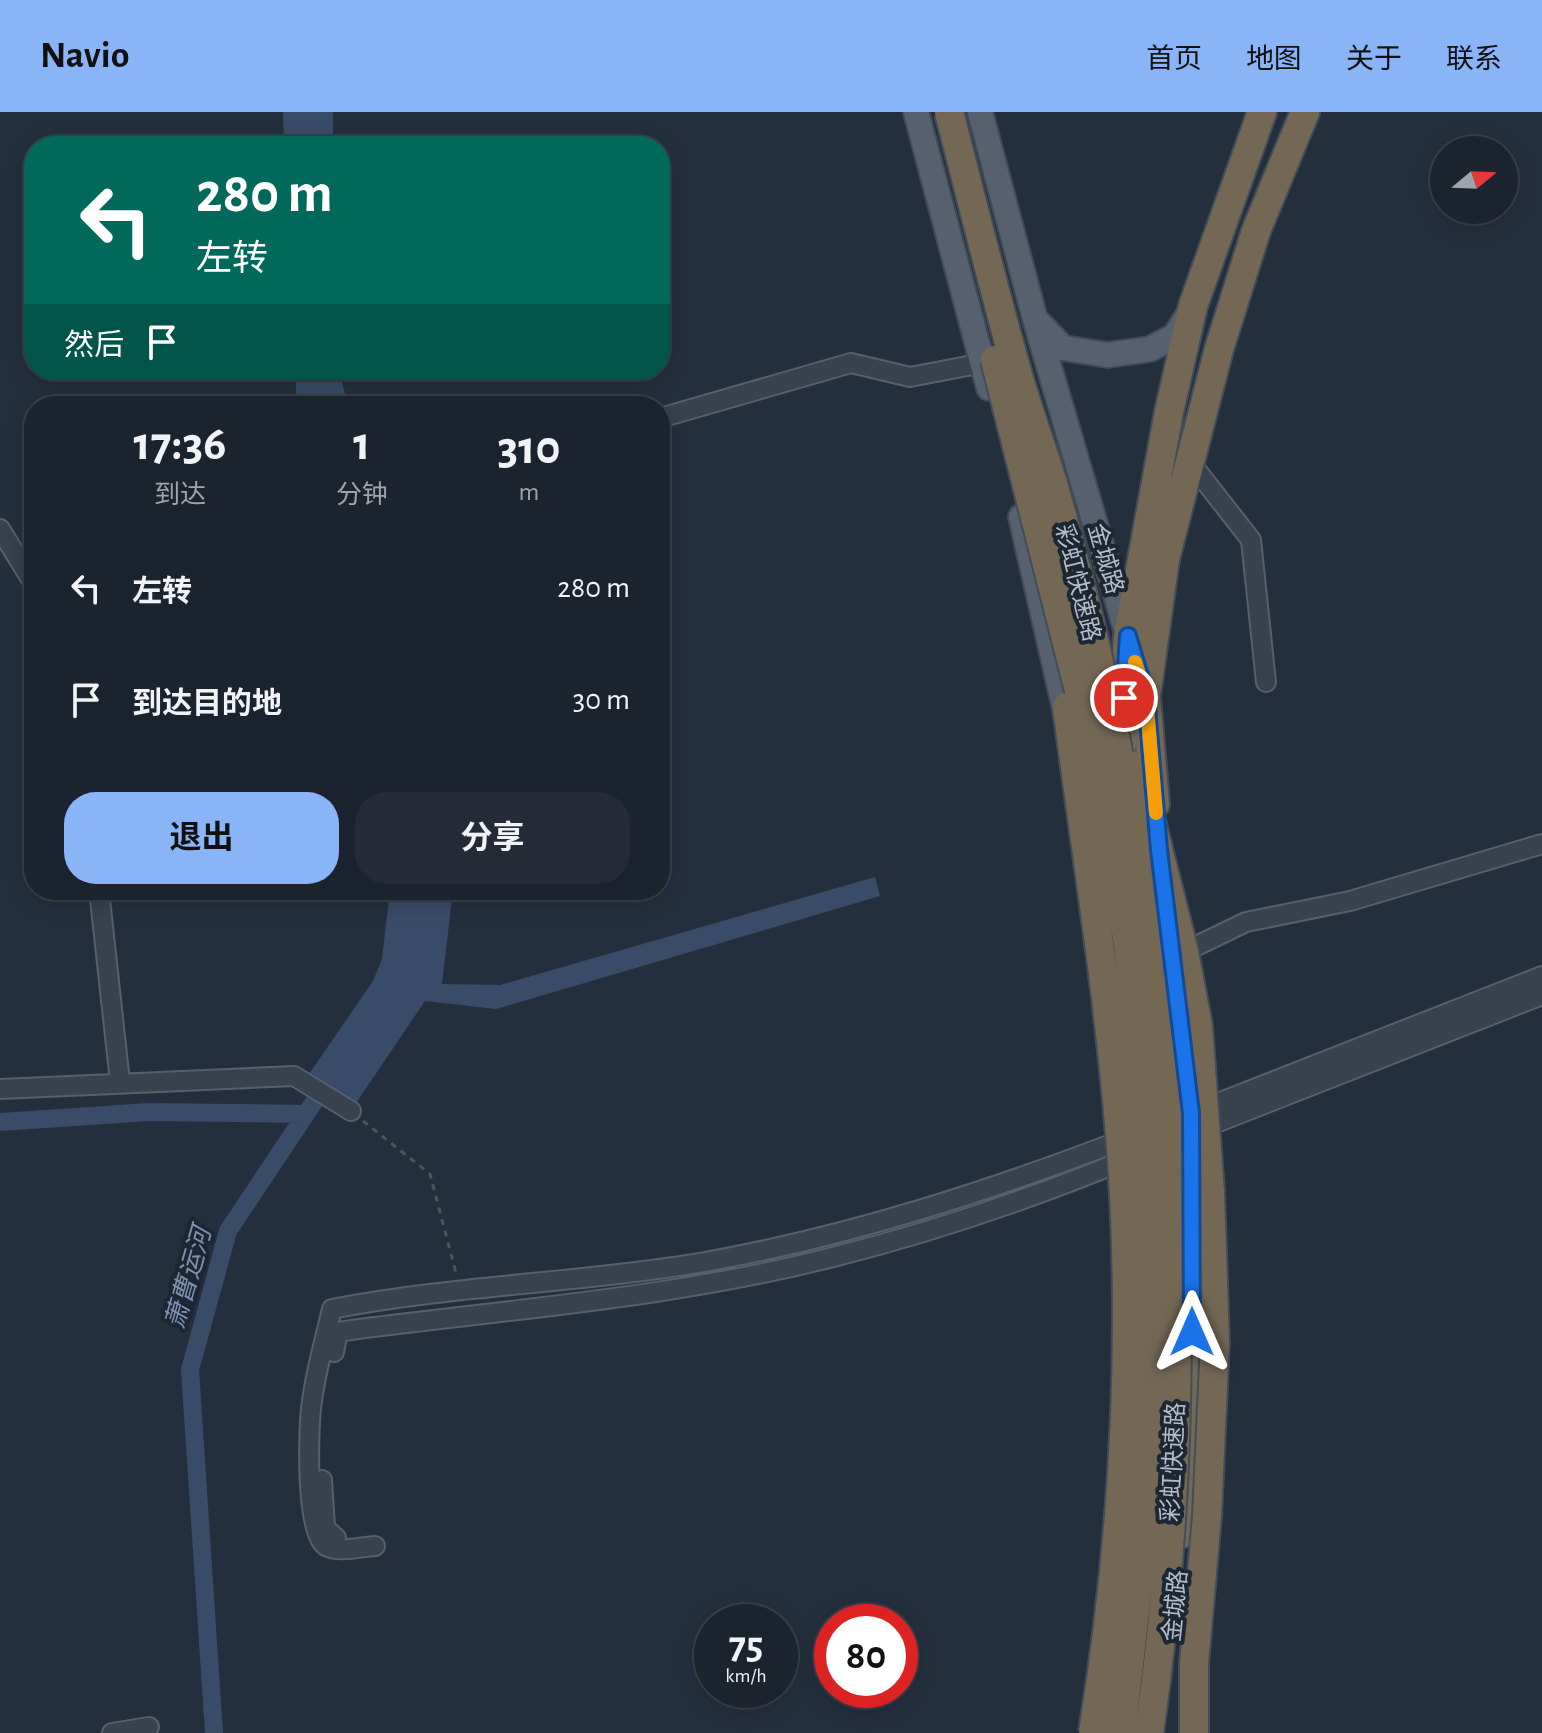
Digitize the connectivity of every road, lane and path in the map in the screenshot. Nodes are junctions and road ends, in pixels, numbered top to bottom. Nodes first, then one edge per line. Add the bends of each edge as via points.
1 (916, 112) edge
2 (929, 112) edge
3 (949, 112) edge
4 (980, 112) edge
5 (1262, 112) edge
6 (1305, 112) edge
7 (1193, 306) junction
8 (1035, 319) junction
9 (983, 363) junction
10 (670, 415) edge
11 (1190, 462) junction
12 (1054, 489) junction
13 (0, 529) edge
14 (24, 568) edge
15 (1051, 571) junction
16 (1128, 636) junction
17 (1266, 682) dead end
18 (1146, 696) junction
19 (1542, 844) edge
20 (100, 900) edge
21 (1112, 917) junction
22 (1184, 952) junction
23 (1542, 976) edge
24 (1542, 995) edge
25 (120, 1082) junction
26 (0, 1089) edge
27 (351, 1111) joint
28 (1192, 1123) junction
29 (1133, 1146) junction
30 (461, 1293) junction
31 (149, 1727) dead end
32 (112, 1733) edge
33 (1093, 1733) edge
34 (1105, 1733) edge
35 (1121, 1733) edge
36 (1149, 1733) edge
37 (1161, 1733) edge
38 (1194, 1733) edge

1 - 9 main road
2 - 15 highway, 彩虹快速路, bridge
3 - 12 highway, 彩虹快速路, bridge
4 - 8 main road, 金城路
5 - 7 highway
6 - 11 highway via 1256,231
7 - 8 main road via 1175,336 1150,349 1108,355 1063,348
7 - 16 highway
8 - 16 main road, 金城路
9 - 10 street via 910,377 851,363
9 - 21 main road
11 - 17 street via 1251,540
11 - 18 highway via 1165,559
12 - 22 highway, bridge via 1108,648
12 - 36 highway, 彩虹快速路, bridge via 1136,849 1170,1128 1178,1370 1164,1626
13 - 14 street
15 - 33 highway, bridge via 1111,1033 1124,1196 1126,1345 1119,1519
15 - 35 highway, 彩虹快速路, bridge via 1102,781 1128,944 1144,1099 1154,1372 1147,1506
16 - 18 main road, 金城路
16 - 21 highway
18 - 28 highway, 金城路
19 - 22 street via 1350,901 1246,922
20 - 25 street
21 - 29 highway
22 - 38 highway, bridge via 1198,1026 1215,1342
23 - 28 street
24 - 28 street
25 - 26 street
25 - 27 street via 294,1076
27 - 30 path via 430,1174
28 - 29 street
28 - 37 highway, 金城路 via 1192,1421
29 - 30 street via 808,1240 649,1270
29 - 30 street via 990,1211 836,1256 700,1284 338,1332 322,1403 325,1528 342,1539 374,1541 340,1550 324,1546 311,1515 311,1402 332,1309
29 - 34 highway via 1138,1348 1132,1517
31 - 32 street

